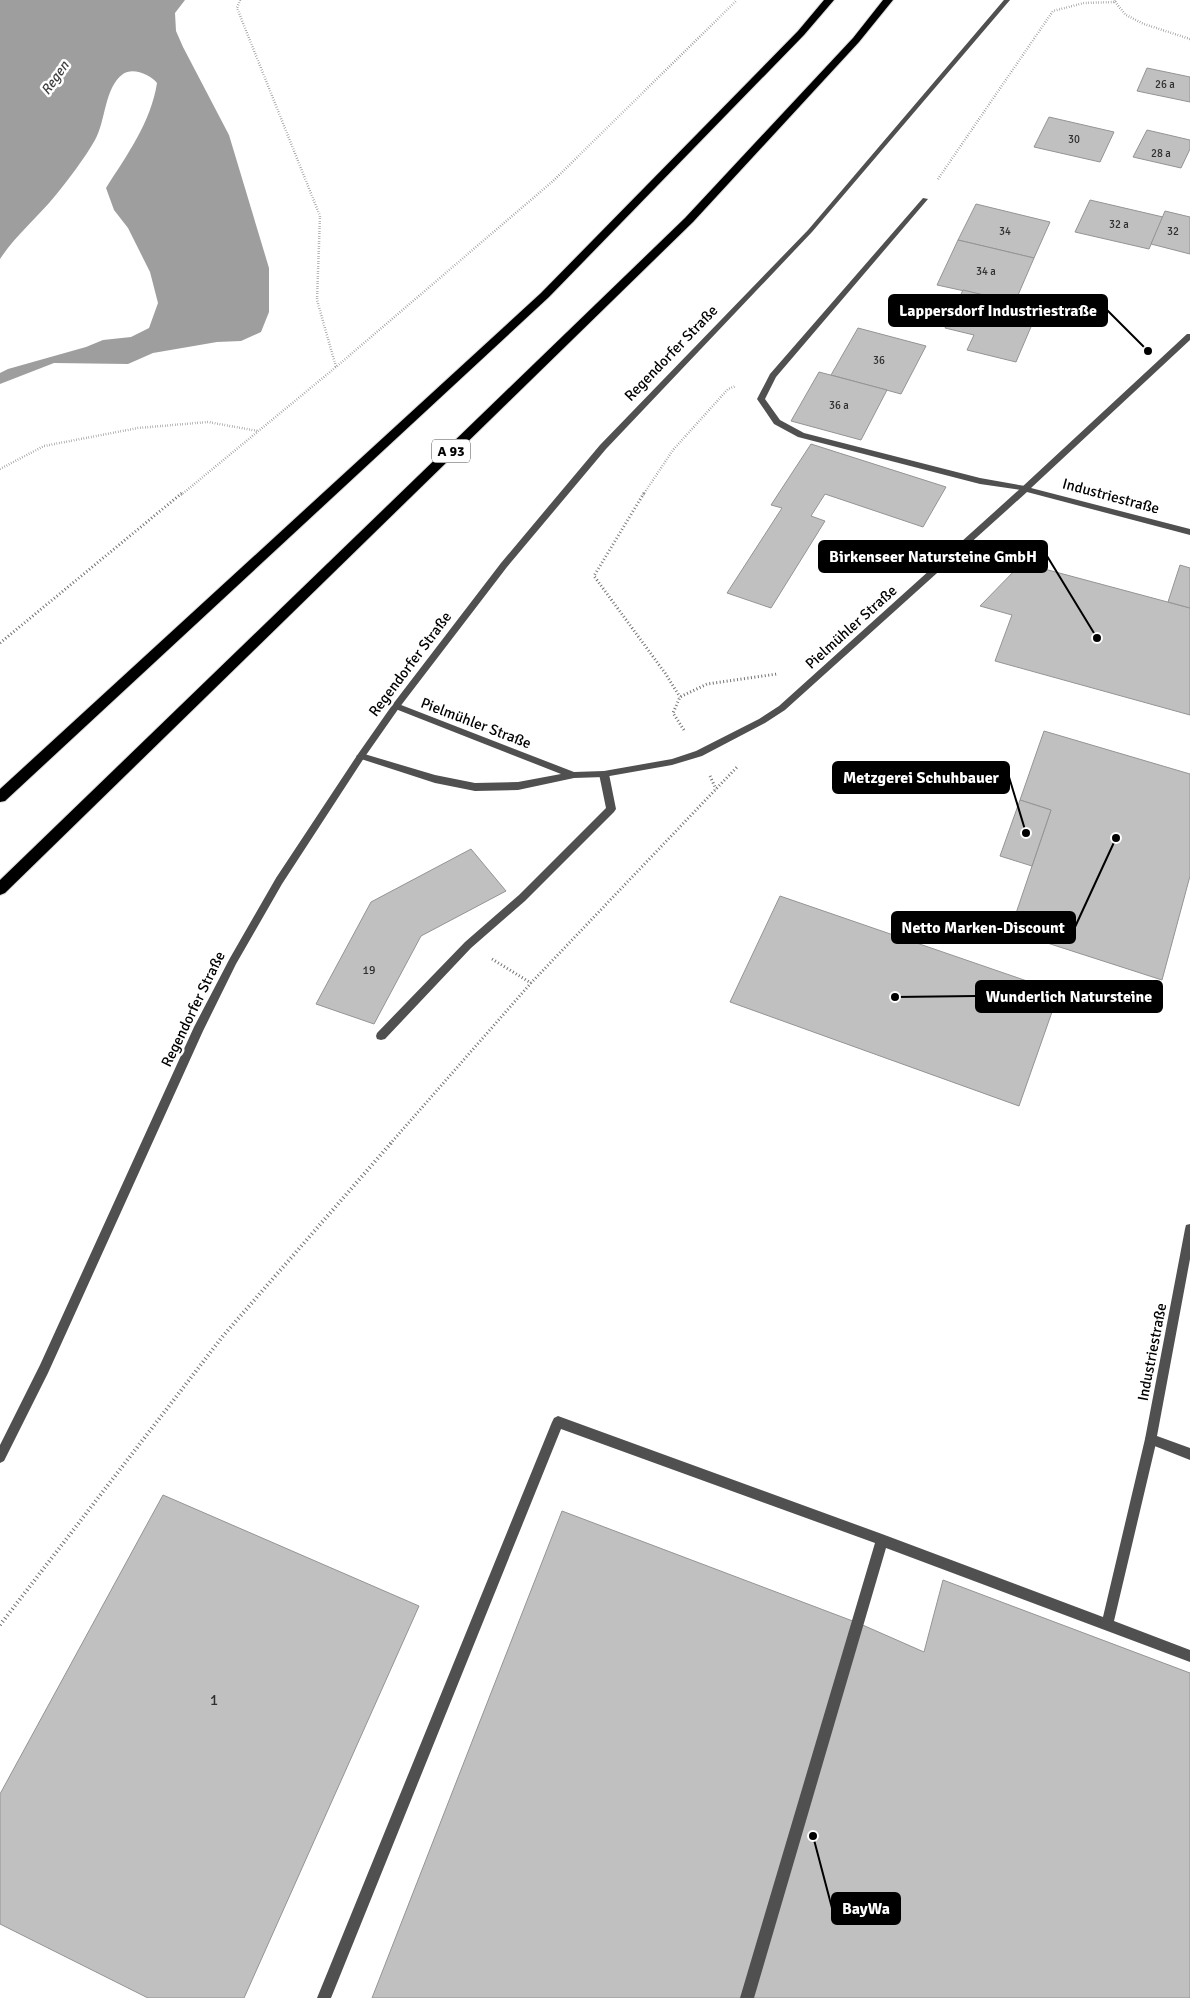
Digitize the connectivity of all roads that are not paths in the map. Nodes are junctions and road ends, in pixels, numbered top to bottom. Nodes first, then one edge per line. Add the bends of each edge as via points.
1 (829, 0) edge
2 (888, 0) edge
3 (1006, 0) edge
4 (925, 198) road end
5 (1190, 336) edge
6 (1025, 489) junction
7 (1190, 532) edge
8 (396, 706) junction
9 (360, 756) junction
10 (604, 774) junction
11 (574, 775) junction
12 (0, 797) edge
13 (0, 889) edge
14 (381, 1036) dead end
15 (1190, 1229) edge
16 (1151, 1439) junction
17 (1190, 1454) edge
18 (0, 1457) edge
19 (882, 1540) junction
20 (1107, 1626) junction
21 (1190, 1656) edge
22 (324, 1998) edge
23 (747, 1998) edge

1 - 12 highway via 774,61 545,295
2 - 13 highway, A 93 via 856,40 689,220
3 - 8 street, Regendorfer Straße via 810,230 603,447 504,565
4 - 6 street, Industriestraße via 773,376 761,399 777,422 801,435 980,481
5 - 6 street, Pielmühler Straße
6 - 7 street, Industriestraße
6 - 10 street, Pielmühler Straße via 788,702 762,721 699,754
8 - 9 street, Regendorfer Straße
8 - 11 street, Pielmühler Straße
9 - 11 street, Pielmühler Straße via 435,779 475,787 518,786
9 - 18 street, Regendorfer Straße via 278,881 233,961
10 - 11 street, Pielmühler Straße
10 - 14 street via 611,809 522,898 468,945
15 - 16 street, Industriestraße
16 - 17 street
16 - 20 street, Industriestraße
19 - 20 street
19 - 22 street via 558,1422
19 - 23 street
20 - 21 street

